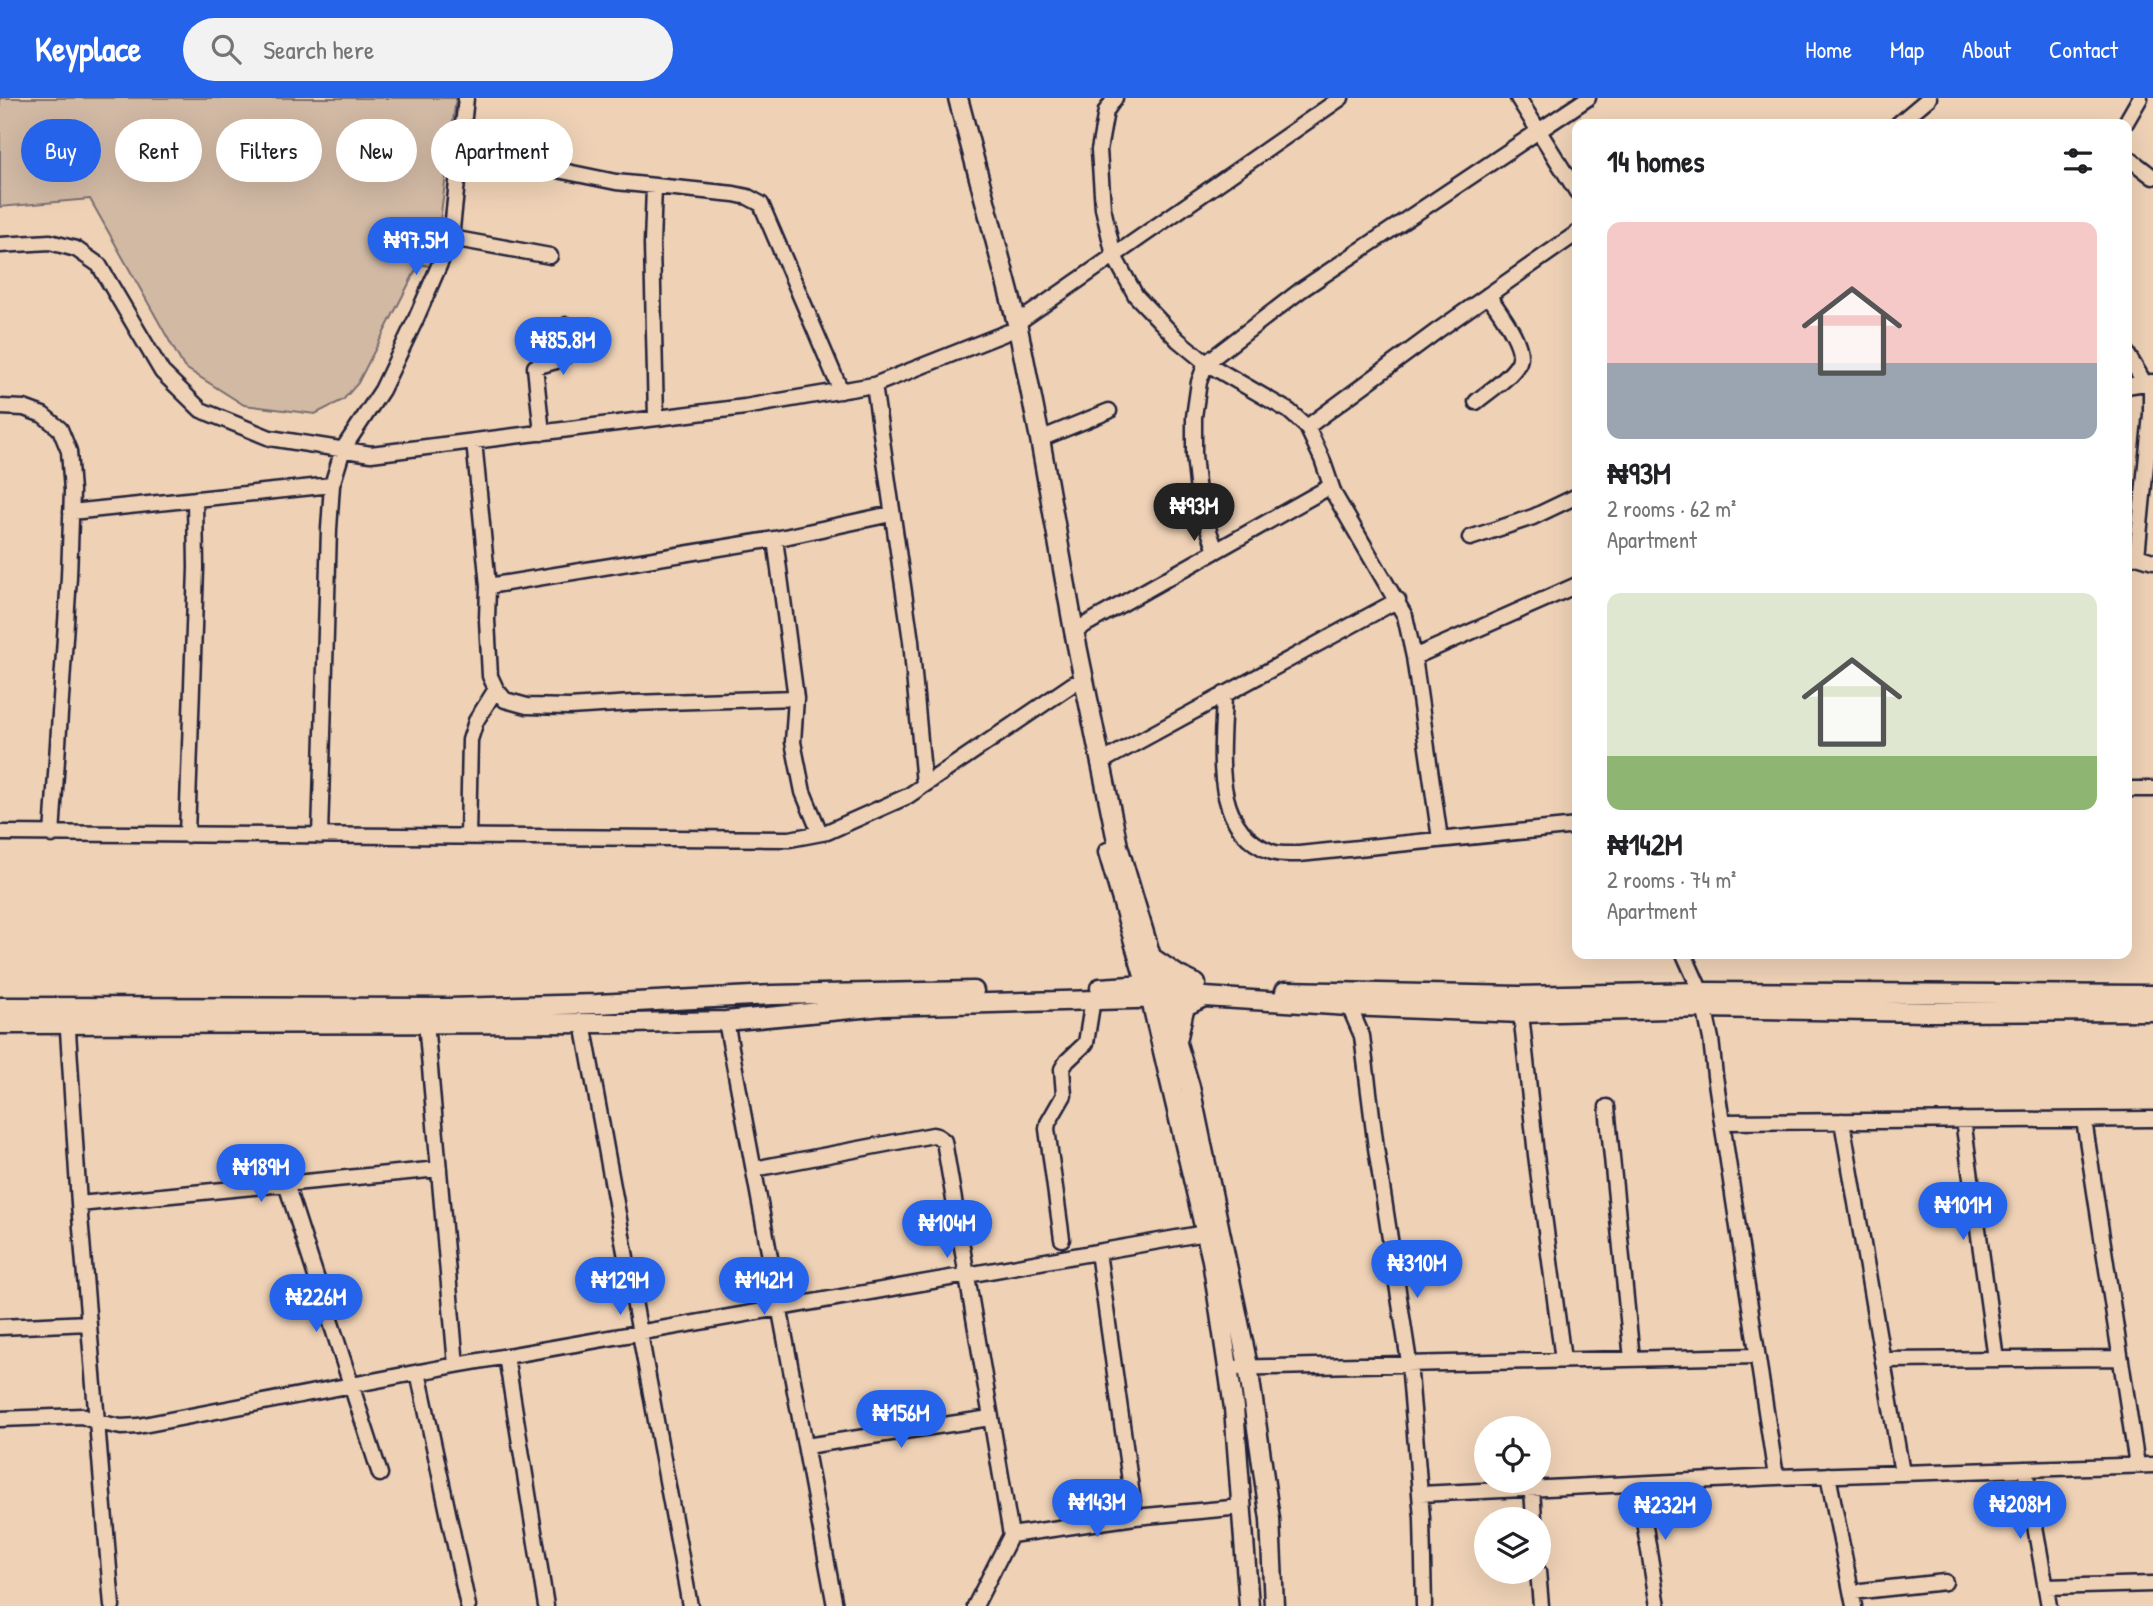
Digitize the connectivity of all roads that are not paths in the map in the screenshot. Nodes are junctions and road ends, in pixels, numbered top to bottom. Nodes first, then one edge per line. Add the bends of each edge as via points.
1 (466, 98) edge
2 (946, 98) edge
3 (958, 98) edge
4 (1115, 98) edge
5 (1341, 98) edge
6 (1518, 98) edge
7 (1588, 98) edge
8 (1929, 98) edge
9 (2140, 98) edge
10 (464, 119) edge
11 (1904, 119) edge
12 (2128, 119) edge
13 (1539, 132) junction
14 (2132, 161) edge
15 (573, 173) edge
16 (2153, 177) edge
17 (457, 182) edge
18 (1572, 184) edge
19 (654, 187) junction
20 (1572, 236) edge
21 (451, 238) junction
22 (0, 245) edge
23 (550, 256) dead end
24 (1114, 256) junction
25 (1488, 295) junction
26 (567, 325) dead end
27 (1013, 328) junction
28 (2132, 360) edge
29 (1206, 363) junction
30 (2149, 382) edge
31 (874, 385) junction
32 (841, 390) junction
33 (1476, 402) dead end
34 (0, 407) edge
35 (1108, 411) dead end
36 (656, 418) junction
37 (1307, 427) junction
38 (542, 433) junction
39 (1040, 439) junction
40 (474, 441) junction
41 (343, 449) junction
42 (332, 485) junction
43 (1331, 486) junction
44 (1572, 498) edge
45 (195, 499) junction
46 (71, 512) junction
47 (891, 514) junction
48 (1471, 538) dead end
49 (775, 539) junction
50 (1216, 551) junction
51 (2132, 557) edge
52 (2153, 561) edge
53 (488, 586) junction
54 (1572, 587) edge
55 (1398, 600) junction
56 (1074, 631) junction
57 (1414, 657) junction
58 (1073, 684) junction
59 (496, 690) junction
60 (1224, 694) junction
61 (796, 698) junction
62 (1101, 762) junction
63 (924, 784) junction
64 (2132, 789) edge
65 (2153, 789) edge
66 (1572, 826) edge
67 (0, 833) edge
68 (820, 833) junction
69 (52, 835) junction
70 (187, 835) junction
71 (320, 836) junction
72 (468, 837) junction
73 (1440, 839) junction
74 (1151, 957) junction
75 (1686, 959) edge
76 (1155, 992) junction
77 (1206, 992) junction
78 (2153, 995) edge
79 (1093, 999) junction
80 (1703, 1000) junction
81 (1520, 1004) junction
82 (1349, 1006) junction
83 (0, 1007) edge
84 (2153, 1011) edge
85 (546, 1014) junction
86 (67, 1016) junction
87 (726, 1021) junction
88 (426, 1023) junction
89 (583, 1023) junction
90 (0, 1024) edge
91 (1177, 1041) junction
92 (1607, 1107) dead end
93 (2153, 1119) edge
94 (1964, 1120) junction
95 (2084, 1120) junction
96 (1842, 1121) junction
97 (1722, 1122) junction
98 (439, 1169) junction
99 (754, 1169) junction
100 (286, 1184) junction
101 (79, 1204) junction
102 (1205, 1233) junction
103 (1062, 1239) dead end
104 (1098, 1252) junction
105 (968, 1275) junction
106 (780, 1308) junction
107 (89, 1323) junction
108 (0, 1326) edge
109 (641, 1333) junction
110 (506, 1356) junction
111 (1757, 1356) junction
112 (2120, 1358) junction
113 (1632, 1359) junction
114 (1996, 1359) junction
115 (1563, 1360) junction
116 (1883, 1360) junction
117 (1409, 1362) junction
118 (456, 1365) junction
119 (1248, 1366) junction
120 (1227, 1367) junction
121 (418, 1373) junction
122 (351, 1385) junction
123 (990, 1418) junction
124 (0, 1419) edge
125 (97, 1422) junction
126 (806, 1447) junction
127 (2137, 1465) junction
128 (2153, 1465) edge
129 (2025, 1469) junction
130 (1902, 1473) junction
131 (380, 1474) dead end
132 (1828, 1475) junction
133 (1776, 1477) junction
134 (1639, 1484) junction
135 (1551, 1488) edge
136 (1474, 1492) edge
137 (1420, 1494) junction
138 (1242, 1507) junction
139 (1135, 1517) junction
140 (1011, 1535) junction
141 (1945, 1582) dead end
142 (1539, 1584) edge
143 (2153, 1584) edge
144 (2046, 1587) junction
145 (1853, 1599) edge
146 (112, 1606) edge
147 (468, 1606) edge
148 (546, 1606) edge
149 (690, 1606) edge
150 (835, 1606) edge
151 (975, 1606) edge
152 (1249, 1606) edge
153 (1274, 1606) edge
154 (1424, 1606) edge
155 (1541, 1606) edge
156 (1658, 1606) edge
157 (2049, 1606) edge

1 - 10 street
2 - 27 main road
3 - 27 main road
4 - 24 street via 1106,111 1099,150 1102,208
5 - 24 street
6 - 13 street
7 - 13 street
8 - 11 street
9 - 12 street
13 - 18 street
13 - 29 street via 1301,290
14 - 16 street
15 - 19 street
17 - 21 street
19 - 32 street via 734,194 761,204
19 - 36 street
20 - 25 street
21 - 23 street
21 - 41 street via 382,390
22 - 41 street via 50,242 76,249 99,265 162,372 201,410 270,438
24 - 27 street
24 - 29 street via 1136,296
25 - 33 street via 1521,353 1510,374
25 - 37 street
26 - 38 street via 565,356 535,367
27 - 31 street
27 - 39 main road
27 - 58 main road
28 - 30 street
29 - 37 street via 1289,411
29 - 50 street via 1194,416 1194,455 1199,502
30 - 51 street via 2151,414
31 - 32 street
31 - 47 street
32 - 36 street
34 - 46 street via 24,408 43,415 60,429 69,451
35 - 39 street
36 - 38 street
37 - 43 street
38 - 40 street
39 - 56 main road
40 - 41 street via 371,454
40 - 53 street
41 - 42 street
42 - 45 street
42 - 71 street
43 - 50 street
43 - 55 street
44 - 48 street via 1533,517
45 - 46 street
45 - 70 street
46 - 69 street
47 - 49 street
47 - 63 street via 911,641
49 - 53 street
49 - 61 street
50 - 56 street
51 - 52 street
53 - 59 street via 490,676
54 - 57 street
55 - 57 street
55 - 60 street
56 - 62 main road
57 - 73 street
58 - 63 street
58 - 76 main road via 1106,846
59 - 61 street via 505,700 527,706
59 - 72 street via 470,740
60 - 62 street
60 - 73 street via 1225,800 1234,822 1256,845 1274,853 1298,854
61 - 68 street via 793,742 803,792
62 - 74 main road via 1118,846
63 - 68 street via 908,796
64 - 65 street
66 - 73 street
67 - 69 street
68 - 72 street via 790,839
69 - 70 street
70 - 71 street
71 - 72 street
74 - 76 main road
74 - 77 main road
75 - 80 street
76 - 77 main road
76 - 79 main road
76 - 85 main road via 1100,988 786,995
76 - 91 main road
76 - 102 main road
77 - 81 main road
77 - 82 main road
77 - 91 main road via 1184,1009
78 - 80 main road
79 - 87 main road via 871,1007
79 - 103 street via 1086,1043 1062,1069 1064,1095 1046,1129
80 - 81 main road
80 - 84 main road via 1927,1012
80 - 97 street
81 - 82 main road
81 - 115 street
82 - 117 street via 1362,1036
83 - 86 main road
85 - 86 main road via 449,1007
85 - 88 main road
85 - 89 main road
86 - 88 main road
86 - 90 main road
86 - 101 street
87 - 89 main road
87 - 99 street
88 - 98 street
89 - 109 street
91 - 119 main road
92 - 113 street
93 - 95 street
94 - 95 street
94 - 96 street
94 - 114 street
95 - 112 street
96 - 97 street
96 - 116 street
97 - 111 street
98 - 100 street
98 - 118 street
99 - 105 street via 937,1136 944,1141
99 - 106 street
100 - 101 street
100 - 122 street
101 - 107 street
102 - 104 street
102 - 120 main road
104 - 105 street
104 - 139 street
105 - 106 street
105 - 123 street
106 - 109 street
106 - 126 street
107 - 108 street
107 - 125 street
109 - 110 street
109 - 149 street
110 - 118 street
110 - 148 street
111 - 113 street
111 - 133 street
112 - 114 street
112 - 127 street
113 - 115 street
114 - 116 street
115 - 117 street
116 - 130 street
117 - 119 street
117 - 137 street
118 - 121 street
119 - 120 street
119 - 153 main road via 1270,1519
120 - 138 main road
121 - 122 street
121 - 147 street
122 - 125 street via 138,1426
122 - 131 street
123 - 126 street
123 - 140 street
124 - 125 street via 82,1416
125 - 146 street
126 - 150 street
127 - 128 street
127 - 129 street
129 - 130 street
129 - 144 street
130 - 132 street
132 - 133 street
132 - 145 street
133 - 134 street
134 - 135 street
134 - 156 street
136 - 137 street
137 - 154 street
138 - 139 street
138 - 152 main road
139 - 140 street
140 - 151 street
141 - 145 street
142 - 155 street
143 - 144 street
144 - 157 street

